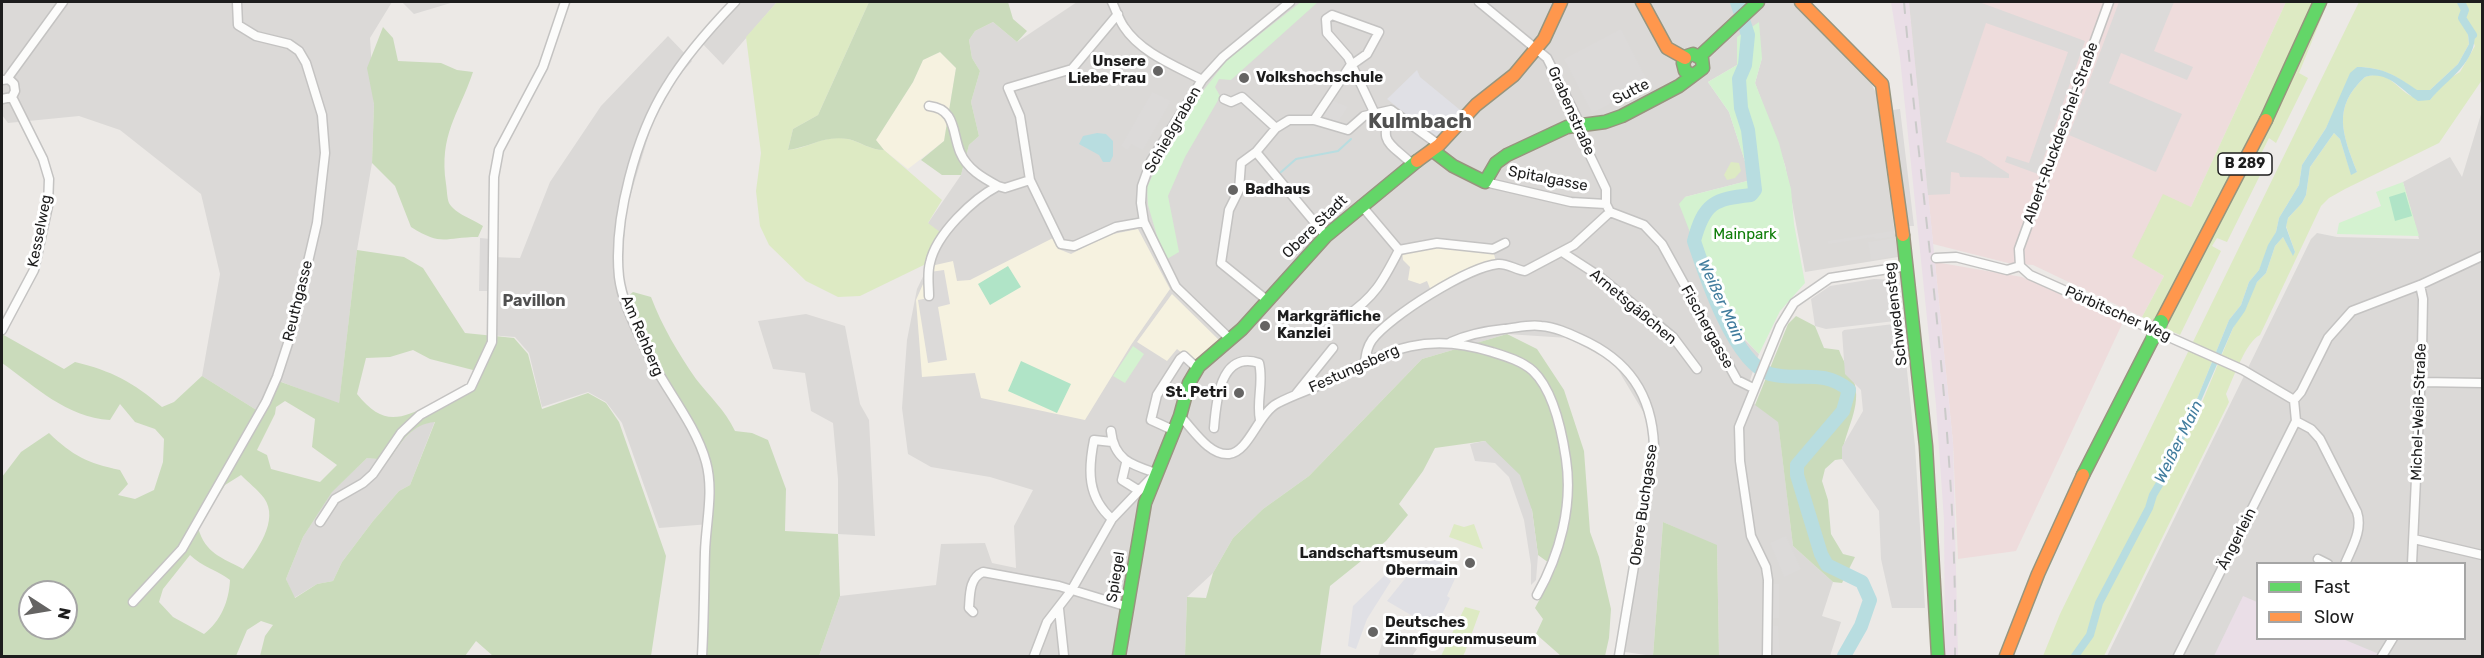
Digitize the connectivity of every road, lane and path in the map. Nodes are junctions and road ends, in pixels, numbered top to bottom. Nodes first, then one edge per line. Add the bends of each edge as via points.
1 (63, 2) edge
2 (237, 2) edge
3 (565, 2) edge
4 (735, 2) edge
5 (1112, 2) edge
6 (1290, 2) edge
7 (1479, 2) edge
8 (1561, 2) edge
9 (1642, 2) edge
10 (1801, 2) edge
11 (2109, 2) edge
12 (2320, 2) edge
13 (1755, 6) edge
14 (1118, 14) junction
15 (1538, 49) junction
16 (1700, 56) junction
17 (1685, 58) junction
18 (1350, 66) junction
19 (1692, 75) junction
20 (4, 79) edge
21 (1202, 80) junction
22 (12, 97) junction
23 (2, 99) edge
24 (1224, 99) dead end
25 (929, 106) dead end
26 (1391, 110) junction
27 (1375, 114) junction
28 (1314, 120) junction
29 (1580, 125) junction
30 (1276, 128) junction
31 (1436, 148) junction
32 (1256, 152) junction
33 (1412, 164) junction
34 (1030, 180) junction
35 (1485, 182) junction
36 (998, 186) junction
37 (1361, 205) junction
38 (1608, 208) junction
39 (1144, 222) junction
40 (1326, 236) junction
41 (1505, 243) dead end
42 (1399, 250) junction
43 (1562, 252) junction
44 (2482, 256) edge
45 (1936, 258) dead end
46 (1908, 266) junction
47 (2020, 266) junction
48 (2420, 285) junction
49 (929, 296) dead end
50 (1268, 301) junction
51 (1345, 317) dead end
52 (2, 330) edge
53 (1230, 339) junction
54 (1450, 343) junction
55 (1333, 348) dead end
56 (1365, 362) junction
57 (1197, 368) junction
58 (1697, 369) dead end
59 (2421, 382) junction
60 (2482, 383) edge
61 (1755, 384) junction
62 (1294, 397) junction
63 (2294, 400) junction
64 (1180, 416) junction
65 (1260, 420) junction
66 (2296, 421) junction
67 (1214, 428) dead end
68 (1111, 431) dead end
69 (1175, 431) junction
70 (1112, 442) junction
71 (1126, 463) junction
72 (1156, 473) junction
73 (1137, 491) junction
74 (1145, 503) junction
75 (1112, 519) junction
76 (320, 522) dead end
77 (2414, 539) junction
78 (2482, 555) edge
79 (2318, 559) dead end
80 (2324, 562) edge
81 (2346, 562) edge
82 (2412, 562) edge
83 (1071, 591) junction
84 (1537, 595) dead end
85 (133, 602) dead end
86 (1128, 607) junction
87 (1059, 609) junction
88 (973, 612) dead end
89 (2391, 640) edge
90 (702, 657) edge
91 (1034, 657) edge
92 (1064, 657) edge
93 (1119, 657) edge
94 (1619, 657) edge
95 (1767, 657) edge
96 (1938, 657) edge
97 (2006, 657) edge
98 (2178, 657) edge
99 (2382, 657) edge

1 - 20 street, Kesselweg
2 - 85 street, Reuthgasse via 238,25 256,36 289,44 299,51 312,78 322,115 325,153 317,223 292,331 266,402 182,549
3 - 76 street via 543,67 499,150 494,177 492,342 488,351 471,387 420,415 401,433 373,474 335,499
4 - 90 street, Am Rehberg via 680,67 654,110 627,187 617,250 619,280 634,323 706,461 710,496
5 - 14 street
6 - 21 street, Schießgraben via 1223,57
7 - 15 street, Grabenstraße
8 - 15 main road, Obere Stadt
9 - 17 main road via 1667,48
10 - 46 main road, Schwedensteg via 1882,84
11 - 47 street, Albert-Ruckdeschel-Straße via 2019,249
12 - 97 main road, B 289, bridge via 2281,92 2072,496
13 - 16 main road
14 - 21 street via 1124,27 1143,46
14 - 34 street via 1072,69 1008,88 1020,116
15 - 29 street, Grabenstraße via 1552,67
15 - 31 main road, Obere Stadt
16 - 17 main road
16 - 19 main road via 1703,68
17 - 19 main road via 1683,69
18 - 18 street via 1348,57 1327,33 1326,19 1332,15 1379,32 1367,54
18 - 27 street
18 - 28 street
19 - 29 main road, Sutte via 1622,116
20 - 22 street, Kesselweg via 15,88
21 - 39 street, Schießgraben via 1151,161 1142,186
22 - 23 street
22 - 52 street, Kesselweg via 43,159 49,179 48,206 34,270
24 - 30 street via 1231,102 1242,98
25 - 36 street via 951,117 961,153 976,174
26 - 27 street
26 - 31 street
26 - 33 street via 1383,131 1385,138
27 - 28 street via 1364,116 1348,130
28 - 30 street via 1289,120
29 - 35 main road, Spitalgasse via 1567,127 1507,155 1496,163
29 - 38 street, Grabenstraße via 1584,143 1606,189
30 - 32 street
31 - 33 main road, Obere Stadt
31 - 35 main road, Spitalgasse via 1453,166
32 - 40 street
32 - 50 street via 1240,163 1239,190 1229,210 1221,263
33 - 37 main road, Obere Stadt
34 - 36 street via 1005,188
34 - 39 street via 1064,246 1074,246 1116,227
35 - 38 street, Spitalgasse
36 - 49 street via 979,196 944,235 930,262
37 - 40 main road, Obere Stadt
37 - 42 street
38 - 43 street via 1574,245
38 - 61 street, Fischergasse via 1644,225 1662,244 1737,380
39 - 53 street, Schießgraben via 1176,287
40 - 50 main road, Obere Stadt
41 - 42 street via 1494,249 1445,243
42 - 51 street via 1378,290
43 - 56 street via 1525,271 1498,264 1432,293 1380,331 1370,342
43 - 58 street, Arnetsgäßchen via 1599,276 1673,337
44 - 48 street
45 - 47 street via 1956,257 2007,270
46 - 61 street via 1843,274 1804,294 1784,316
46 - 96 main road, Schwedensteg via 1930,482
47 - 63 street, Pörbitscher Weg via 2030,275 2243,370
48 - 59 street, Michel-Weiß-Straße
48 - 63 street via 2352,311 2328,338
50 - 53 main road, Obere Stadt
53 - 57 main road, Obere Stadt
54 - 56 street, Festungsberg via 1416,343
54 - 84 street, Festungsberg via 1513,359 1533,370 1544,386 1563,438 1569,482 1562,535 1550,573
54 - 94 street, Obere Buchgasse via 1478,331 1539,325 1552,328 1611,356 1628,370 1641,392 1653,425 1654,446
55 - 62 street, Festungsberg
56 - 62 street, Festungsberg
57 - 64 main road, Spiegel
57 - 69 street via 1184,356 1180,359 1152,409 1151,420
59 - 60 street
59 - 77 street, Michel-Weiß-Straße
61 - 95 street via 1738,427 1751,536 1768,579
62 - 65 street, Festungsberg via 1277,403
63 - 66 street
64 - 65 street, Festungsberg via 1220,454 1235,453
64 - 69 main road, Spiegel
65 - 67 street via 1261,370 1259,363 1246,362 1234,365 1224,375
66 - 81 street via 2311,429 2320,440 2357,512 2359,530
66 - 98 street, Ängerlein
68 - 70 street
69 - 72 main road, Spiegel
70 - 71 street
70 - 75 street via 1094,440 1089,480 1102,510
71 - 72 street
71 - 73 street via 1122,480
72 - 73 street
72 - 74 main road, Spiegel
73 - 74 street
73 - 75 street
74 - 86 main road, Spiegel
75 - 83 street
77 - 78 street
77 - 82 street, Michel-Weiß-Straße
79 - 80 street
83 - 86 street
83 - 87 street
83 - 88 street via 983,572 972,584 969,608
86 - 93 main road, Spiegel
87 - 91 street via 1047,622
87 - 92 street
89 - 99 street

